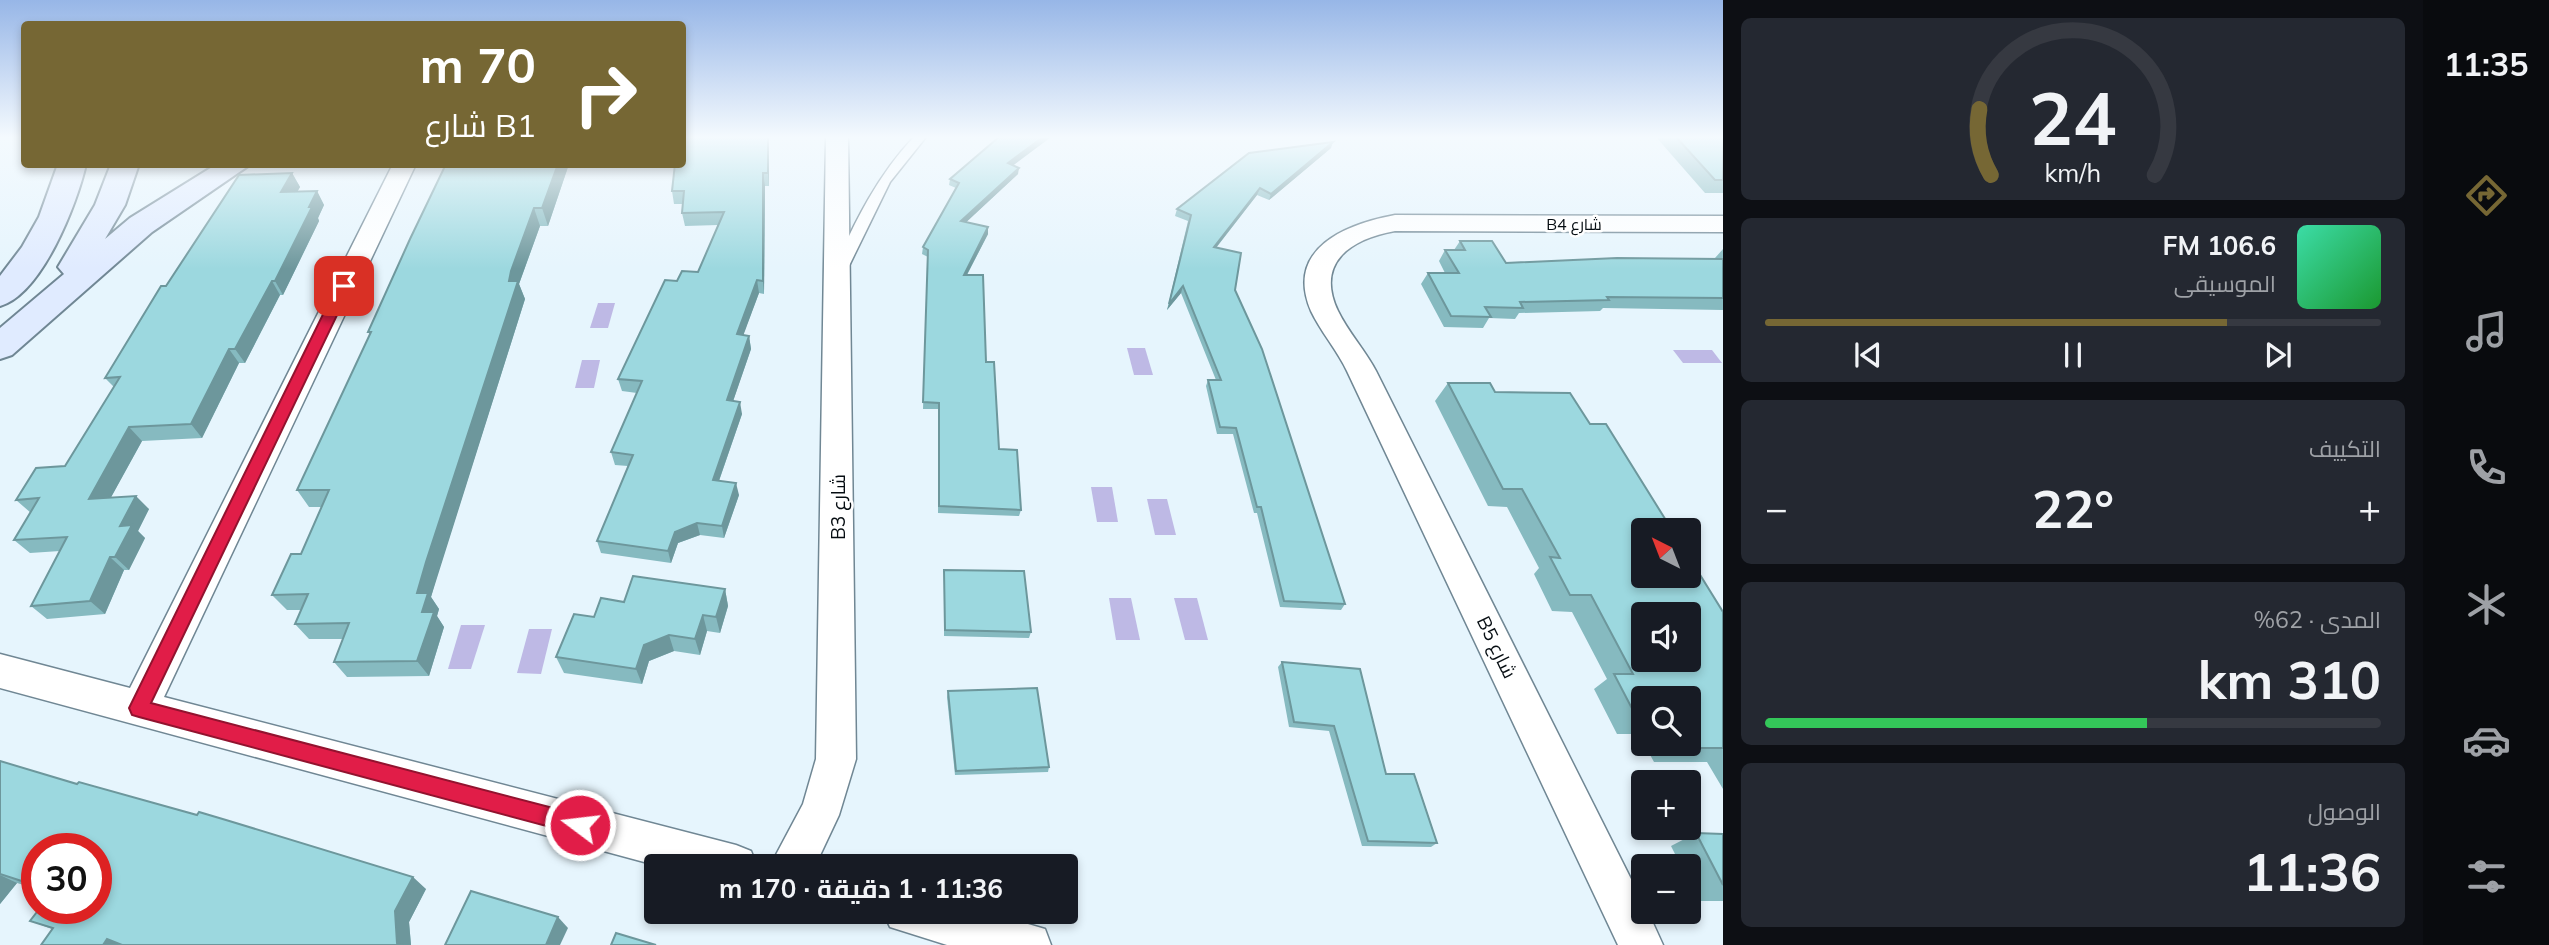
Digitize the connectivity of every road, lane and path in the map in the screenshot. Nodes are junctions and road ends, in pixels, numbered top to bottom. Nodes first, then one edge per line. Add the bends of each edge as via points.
1 (69, 181) edge
2 (119, 181) edge
3 (210, 181) edge
4 (397, 181) edge
5 (837, 181) edge
6 (886, 181) edge
7 (1723, 224) edge
8 (838, 278) junction
9 (0, 295) edge
10 (51, 300) junction
11 (0, 347) edge
12 (1351, 351) joint
13 (0, 671) edge
14 (139, 708) junction
15 (691, 854) edge
16 (799, 854) edge
17 (950, 924) edge
18 (1029, 945) edge
19 (1641, 945) edge

1 - 9 street via 47,232
2 - 10 street via 92,239
3 - 10 street via 141,225
4 - 14 street
5 - 8 street, B3 شارع
6 - 8 lane via 858,229
7 - 12 street, B4 شارع via 1425,225 1378,239 1345,265 1338,284 1338,304
8 - 16 street, B3 شارع via 836,759 827,800
10 - 11 street
12 - 19 street, B5 شارع
13 - 14 street
14 - 15 street
17 - 18 street

